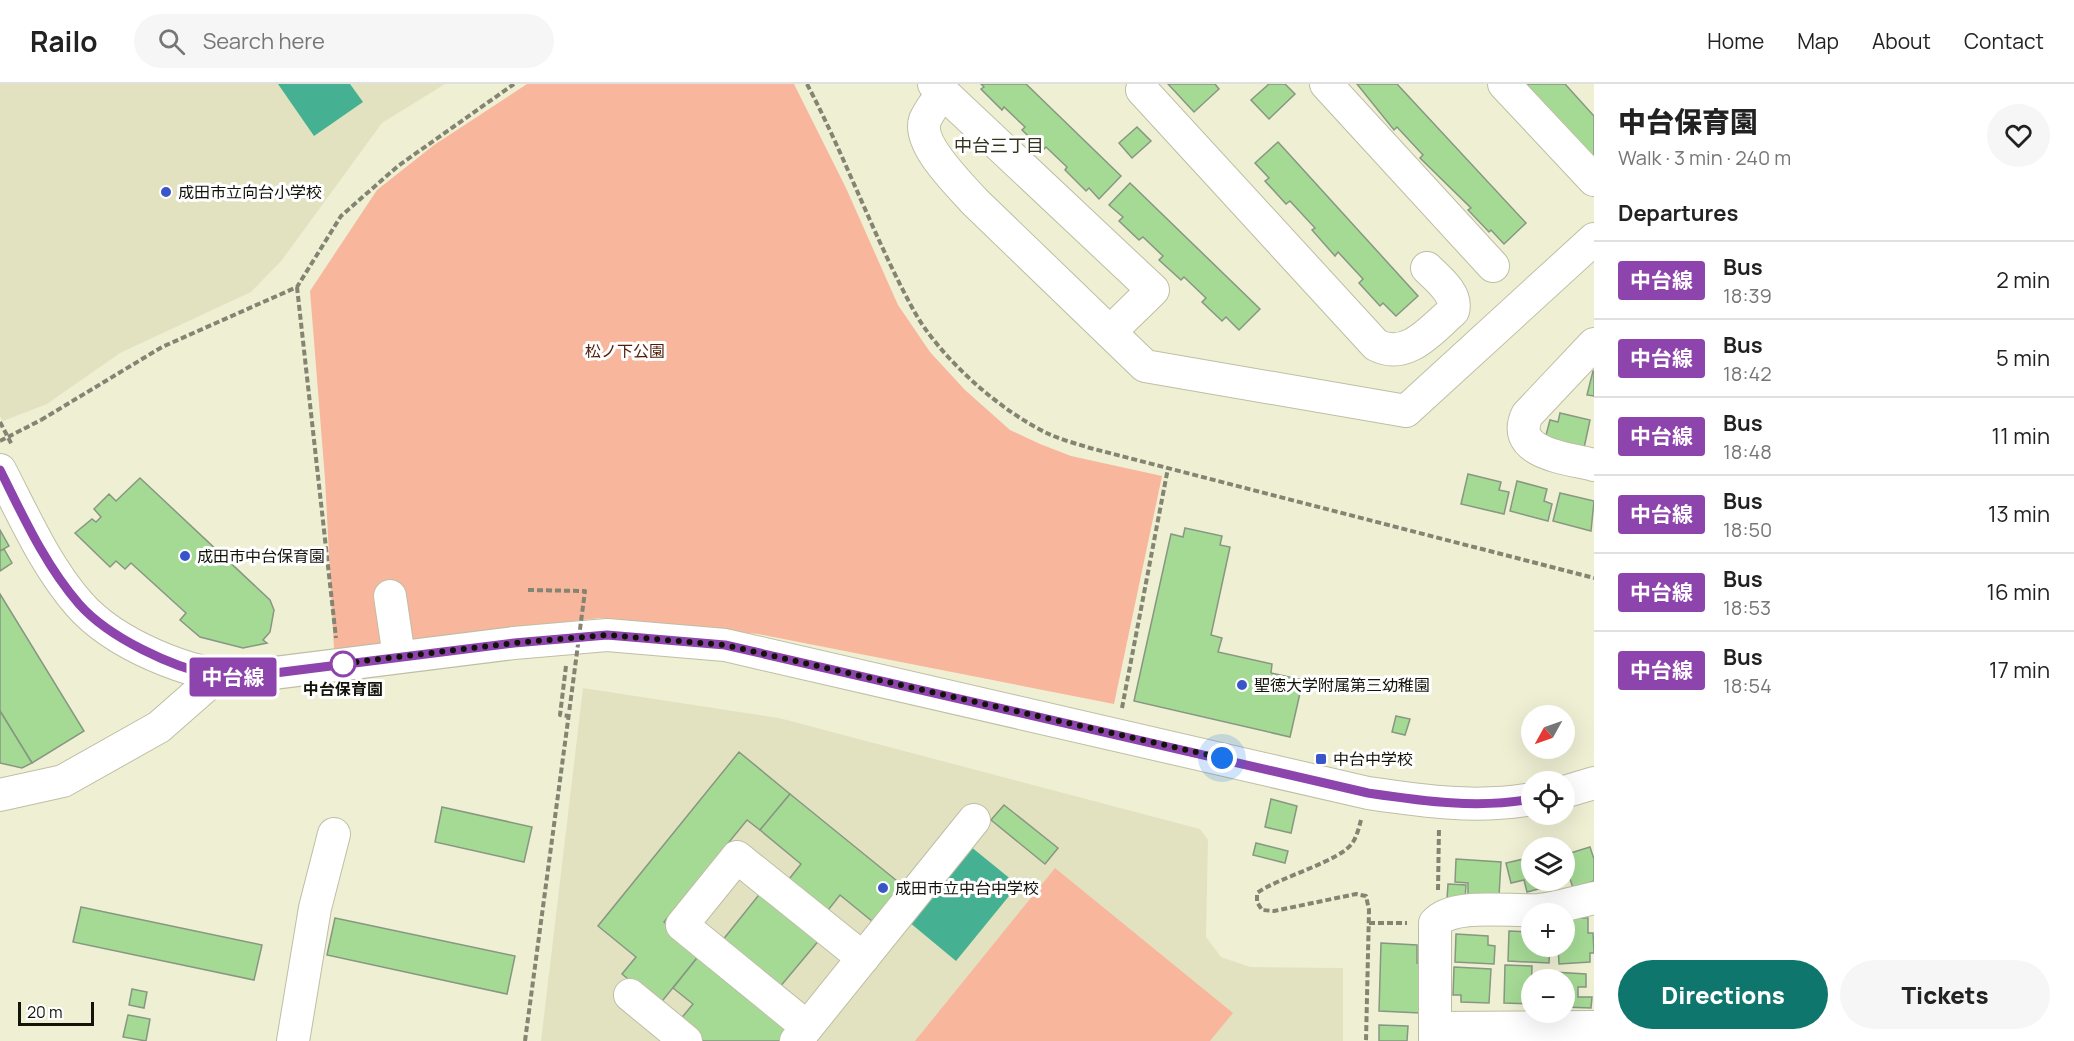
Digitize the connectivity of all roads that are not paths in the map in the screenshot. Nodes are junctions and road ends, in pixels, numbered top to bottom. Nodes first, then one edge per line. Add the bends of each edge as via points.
1 (1326, 84) edge
2 (1504, 84) edge
3 (938, 88) edge
4 (1142, 90) dead end
5 (1594, 180) edge
6 (1594, 239) edge
7 (1493, 266) dead end
8 (1427, 268) dead end
9 (1110, 332) junction
10 (1594, 344) edge
11 (8, 462) edge
12 (1594, 465) edge
13 (390, 596) dead end
14 (399, 657) junction
15 (216, 676) junction
16 (1594, 783) edge
17 (1575, 789) edge
18 (0, 795) edge
19 (1521, 801) edge
20 (974, 820) dead end
21 (333, 834) dead end
22 (1594, 898) edge
23 (863, 958) junction
24 (630, 995) dead end
25 (1594, 1027) edge
26 (802, 1034) edge
27 (1505, 1034) edge
28 (1435, 1035) edge
29 (293, 1041) edge
30 (686, 1041) edge

1 - 7 street
2 - 5 street
3 - 9 street via 925,121 924,136 938,157 974,201
3 - 9 street via 1153,290
4 - 8 street via 1376,345 1386,350 1412,346 1453,311 1450,292
6 - 9 street via 1406,411 1145,366
10 - 12 street via 1527,415 1522,429 1536,449
11 - 15 street via 46,559 80,605 109,629 154,655
13 - 14 street
14 - 15 street via 243,677
14 - 19 street via 607,635 725,645 1368,793 1444,804
15 - 18 street via 159,727 63,781
16 - 17 street
20 - 23 street
21 - 29 street via 315,908
22 - 28 street via 1540,910 1442,914 1434,923
23 - 26 street
23 - 26 street via 737,856 682,925
24 - 30 street
25 - 27 street
27 - 28 street

